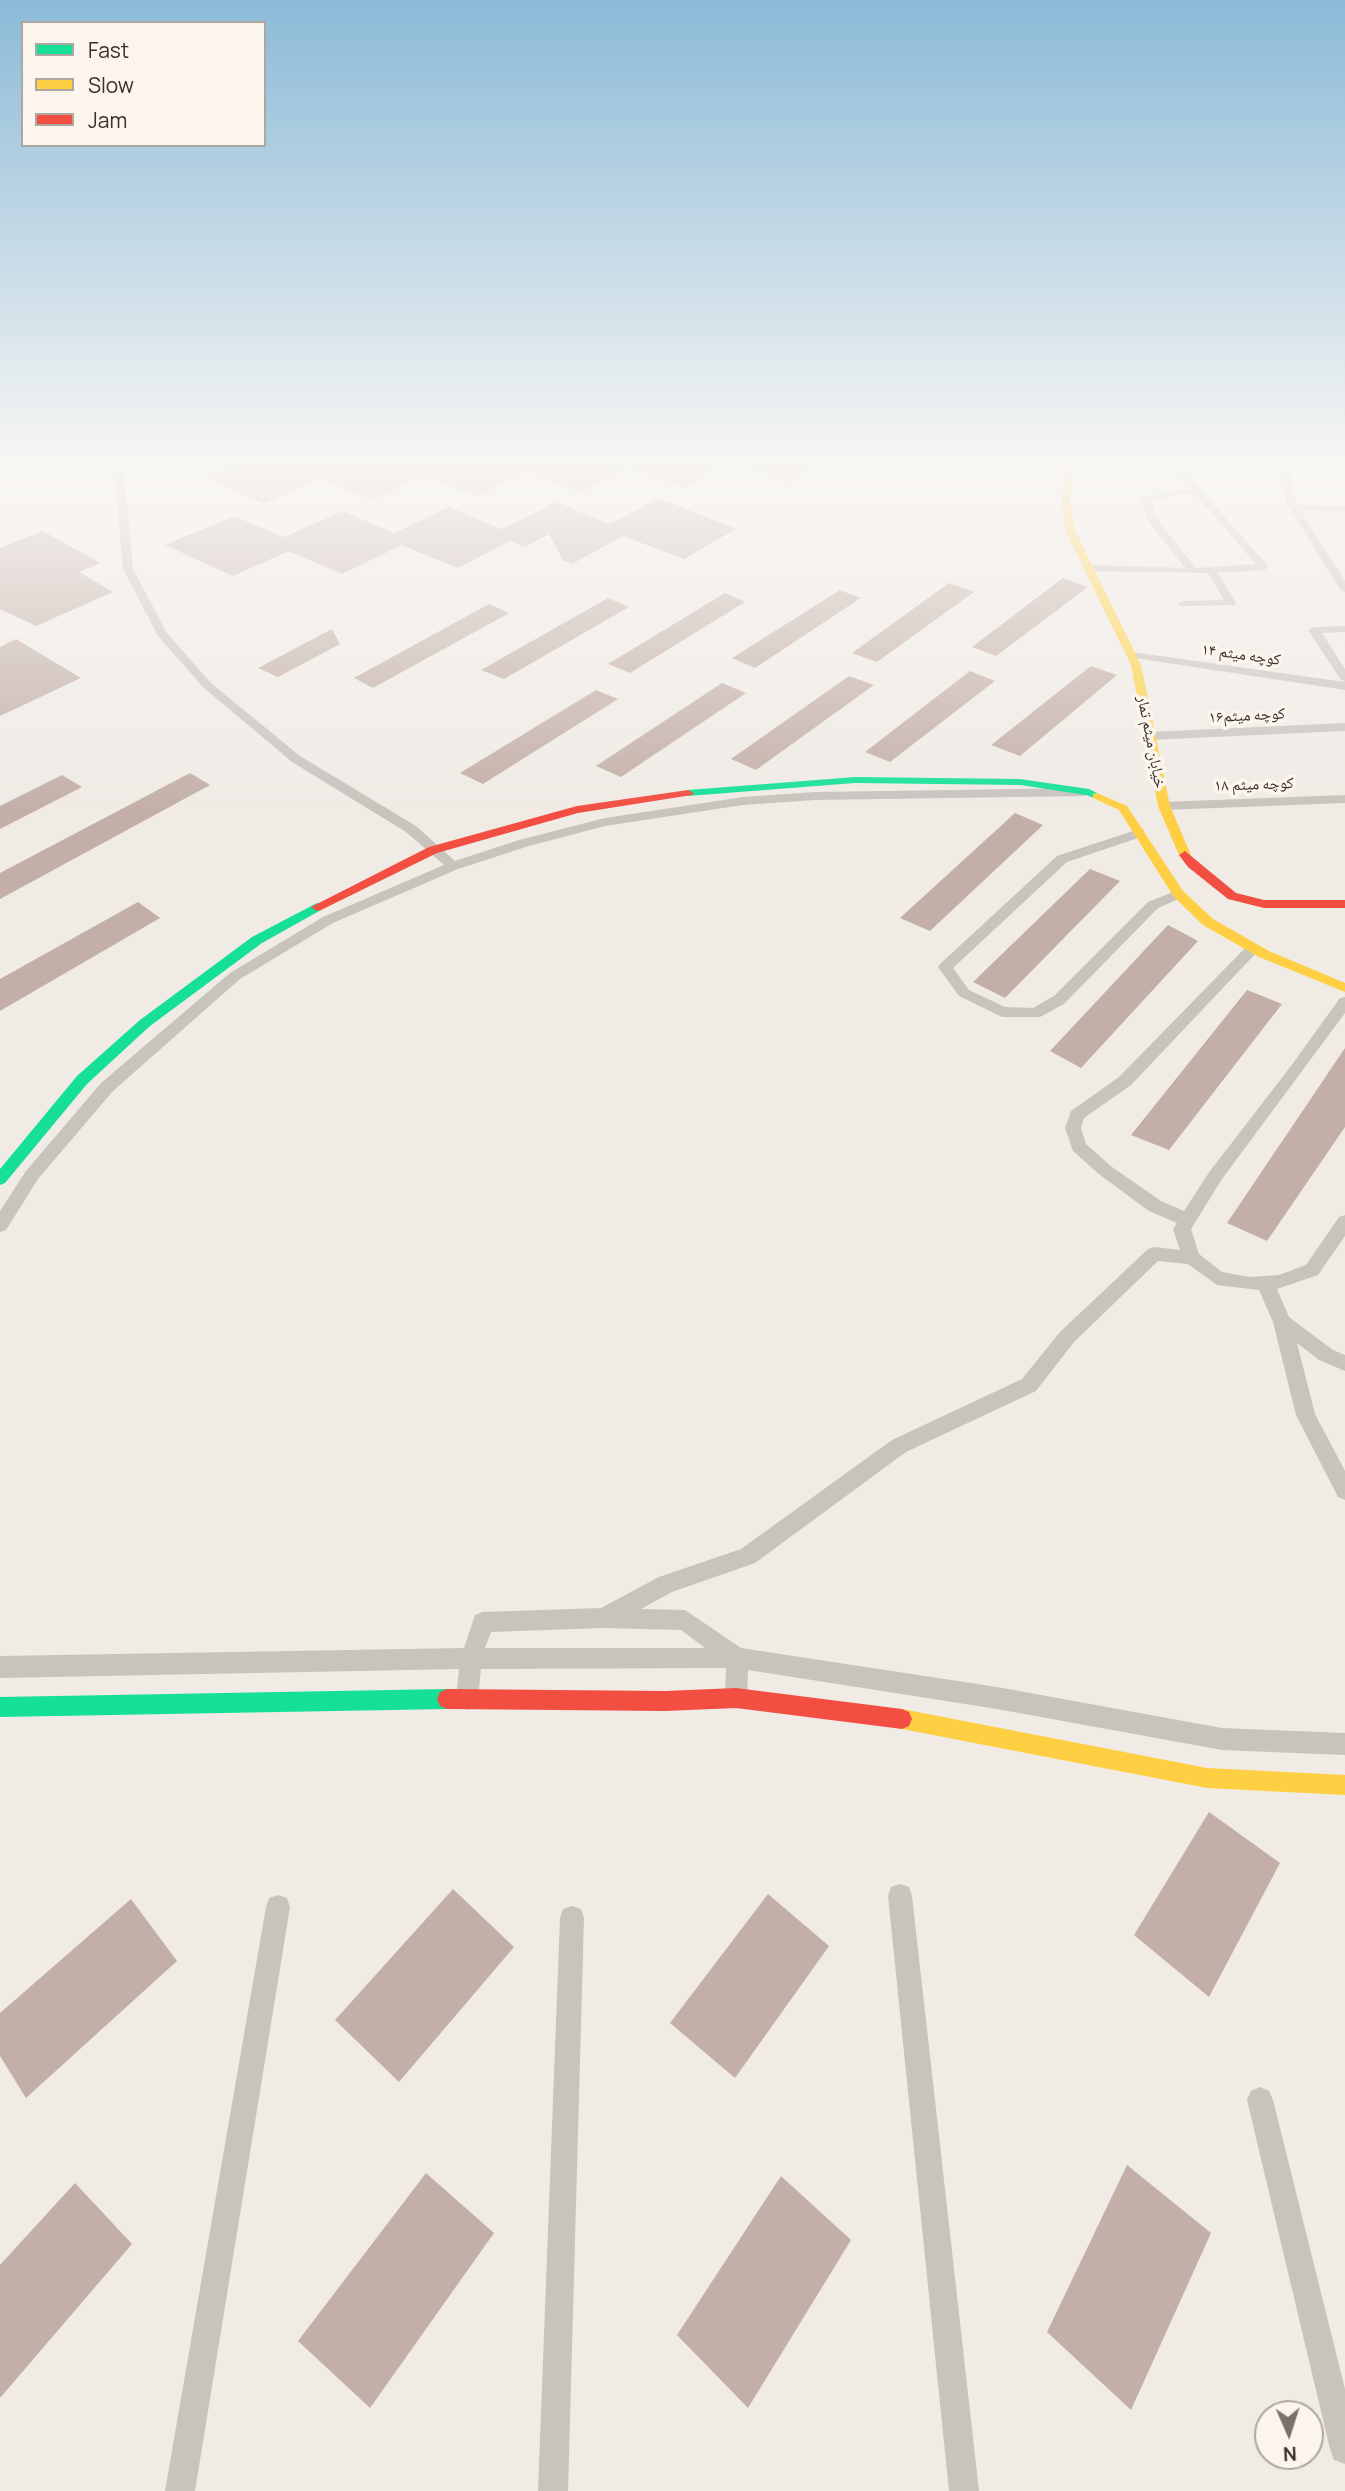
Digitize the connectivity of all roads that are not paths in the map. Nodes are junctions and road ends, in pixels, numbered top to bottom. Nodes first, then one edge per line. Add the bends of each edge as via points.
1 (133, 579) edge
2 (1095, 579) edge
3 (1216, 579) edge
4 (1183, 604) dead end
5 (1345, 629) edge
6 (1132, 655) junction
7 (1345, 678) edge
8 (1345, 686) edge
9 (1345, 727) edge
10 (1150, 736) junction
11 (1088, 792) junction
12 (1345, 799) edge
13 (1164, 806) junction
14 (1139, 833) junction
15 (433, 850) junction
16 (453, 866) junction
17 (1178, 894) junction
18 (1345, 904) edge
19 (1253, 948) junction
20 (1345, 988) edge
21 (1345, 1002) edge
22 (82, 1080) junction
23 (107, 1087) junction
24 (0, 1179) edge
25 (1187, 1220) junction
26 (1345, 1222) edge
27 (0, 1225) edge
28 (1192, 1258) junction
29 (1265, 1283) junction
30 (1282, 1322) junction
31 (1345, 1363) edge
32 (1345, 1491) edge
33 (603, 1618) junction
34 (737, 1658) junction
35 (471, 1659) junction
36 (0, 1667) edge
37 (736, 1698) junction
38 (467, 1699) junction
39 (0, 1707) edge
40 (1345, 1744) edge
41 (1345, 1785) edge
42 (900, 1896) dead end
43 (278, 1908) dead end
44 (572, 1918) dead end
45 (1260, 2100) dead end
46 (1345, 2449) edge
47 (180, 2491) edge
48 (553, 2491) edge
49 (964, 2491) edge

1 - 15 street via 162,634 207,685 296,760 411,829
2 - 6 street, خیابان میثم تمار
3 - 4 street via 1231,604
5 - 7 street via 1314,630
6 - 8 street, کوچه میثم ۱۴
6 - 10 street, خیابان میثم تمار
9 - 10 street, کوچه میثم۱۶
10 - 13 street, خیابان میثم تمار
11 - 14 street via 1123,808
11 - 15 street via 1020,782 855,780 707,790 577,810
11 - 16 street via 743,801 605,822
12 - 13 street, کوچه میثم ۱۸
13 - 18 street, خیابان میثم تمار via 1180,848 1192,864 1233,896 1264,904
14 - 17 street
14 - 17 street via 1062,859 945,967 964,993 1002,1012 1035,1013 1059,1000 1153,905
15 - 16 street
15 - 22 street via 257,940 145,1023
16 - 23 street via 328,920 235,976
17 - 19 street via 1208,922
19 - 20 street
19 - 25 street via 1125,1082 1077,1115 1073,1128 1079,1147 1106,1171 1156,1206
21 - 25 street
22 - 23 street
22 - 24 street
23 - 27 street via 32,1175
25 - 28 street via 1182,1229
26 - 29 street via 1312,1270
28 - 29 street via 1217,1278
28 - 33 street via 1154,1254 1067,1336 1029,1385 899,1446 748,1556 666,1584
29 - 30 street
30 - 31 street via 1326,1355
30 - 32 street via 1306,1415
33 - 34 street via 685,1620
33 - 35 street via 483,1622
34 - 35 street
34 - 37 street
34 - 40 street via 998,1698 1222,1739
35 - 36 street
35 - 38 street
37 - 38 street
37 - 41 street via 898,1718 1207,1778
38 - 39 street
42 - 49 street
43 - 47 street
44 - 48 street
45 - 46 street

